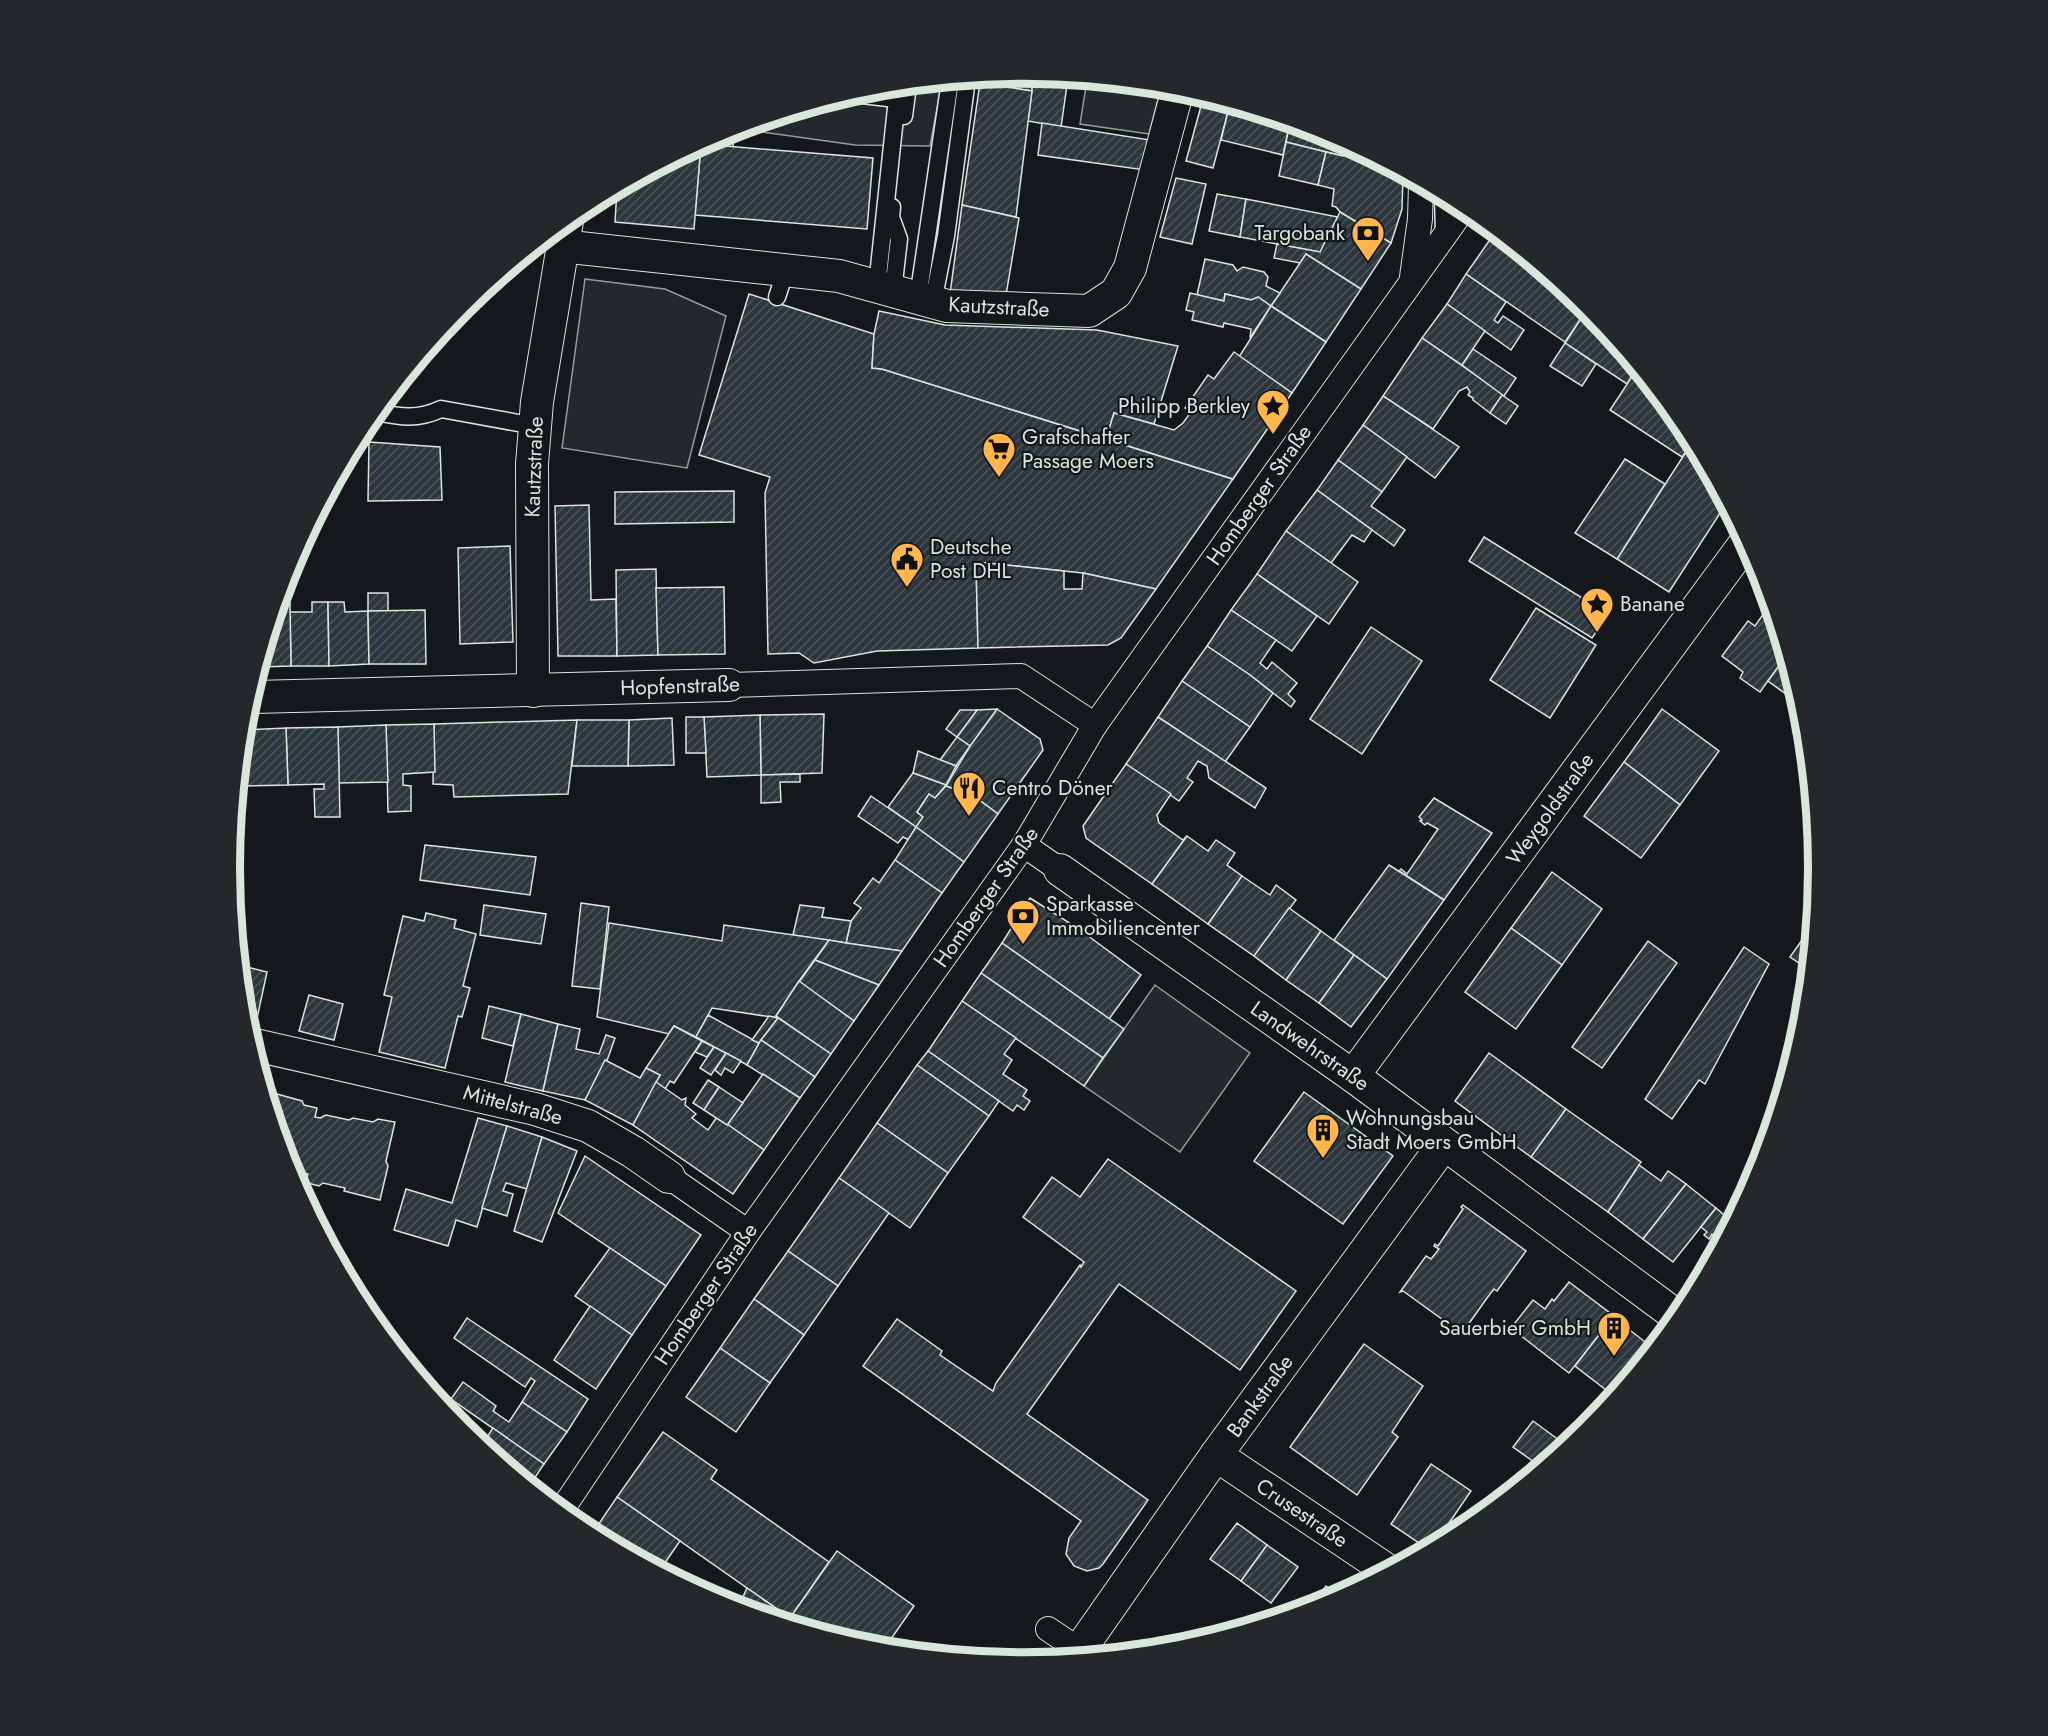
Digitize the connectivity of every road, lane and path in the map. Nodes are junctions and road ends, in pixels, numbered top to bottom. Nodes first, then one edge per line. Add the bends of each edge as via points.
1 (966, 87) edge
2 (948, 88) edge
3 (907, 93) edge
4 (882, 97) edge
5 (1175, 99) edge
6 (1422, 192) edge
7 (1443, 206) edge
8 (1459, 215) edge
9 (564, 233) edge
10 (1444, 236) junction
11 (1411, 283) junction
12 (905, 294) junction
13 (385, 414) edge
14 (535, 426) junction
15 (1740, 550) edge
16 (729, 685) joint
17 (533, 690) junction
18 (260, 696) edge
19 (1095, 725) junction
20 (1024, 845) junction
21 (1060, 870) joint
22 (261, 1046) edge
23 (1353, 1076) junction
24 (1444, 1144) junction
25 (669, 1177) joint
26 (748, 1232) junction
27 (1671, 1311) edge
28 (1216, 1455) junction
29 (566, 1504) edge
30 (1381, 1566) edge
31 (1048, 1629) dead end
32 (1080, 1649) edge
33 (1072, 1650) edge

1 - 12 lane via 946,236
2 - 12 lane
3 - 12 lane via 891,217 899,239
4 - 12 lane via 897,99
5 - 12 street, Kautzstraße via 1130,268 1116,293 1089,310 947,306
6 - 11 street, Homberger Straße
7 - 10 lane
8 - 10 street, Homberger Straße
9 - 12 street, Kautzstraße via 782,284 839,276
9 - 14 street, Kautzstraße
10 - 11 street, Homberger Straße
11 - 19 street, Homberger Straße
13 - 14 lane via 406,418 430,415 441,409
14 - 17 street, Kautzstraße
15 - 23 street, Weygoldstraße
16 - 17 street, Hopfenstraße
16 - 19 street, Hopfenstraße via 1021,676
17 - 18 street, Hopfenstraße
19 - 20 street, Homberger Straße
20 - 21 street, Landwehrstraße
20 - 26 street, Homberger Straße
21 - 23 street, Landwehrstraße
22 - 25 street, Mittelstraße via 535,1108 588,1126
23 - 24 street, Landwehrstraße
24 - 27 street, Landwehrstraße
24 - 28 street, Bankstraße
25 - 26 street, Mittelstraße
26 - 29 street, Homberger Straße
28 - 30 street, Crusestraße
28 - 32 street, Bankstraße
31 - 33 street, Bankstraße

